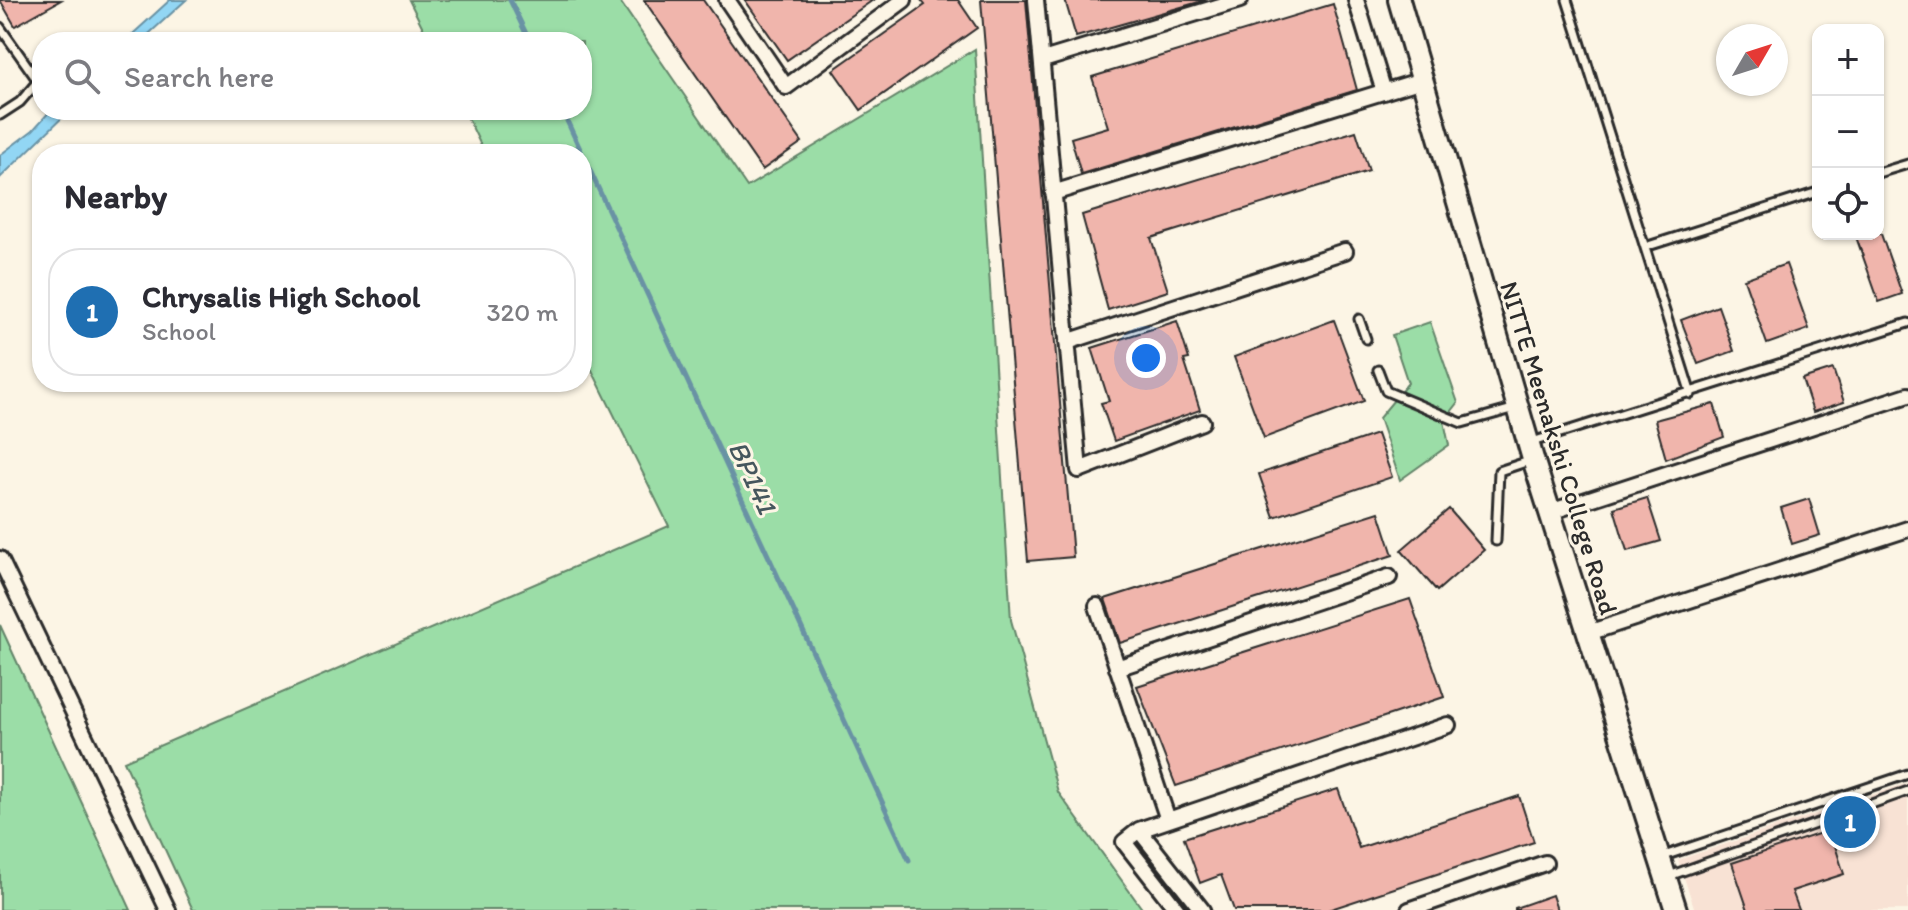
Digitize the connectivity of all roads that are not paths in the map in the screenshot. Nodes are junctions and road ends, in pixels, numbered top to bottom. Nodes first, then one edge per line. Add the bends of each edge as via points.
1 (727, 0) edge
2 (904, 0) edge
3 (1036, 0) edge
4 (1240, 0) edge
5 (1356, 0) edge
6 (1399, 0) edge
7 (1567, 0) edge
8 (0, 27) edge
9 (1043, 60) junction
10 (32, 72) edge
11 (1422, 80) junction
12 (32, 88) edge
13 (1384, 92) junction
14 (0, 115) edge
15 (1908, 164) edge
16 (1884, 171) edge
17 (1053, 193) junction
18 (1812, 194) edge
19 (1645, 247) junction
20 (1345, 251) dead end
21 (1359, 319) dead end
22 (1908, 323) edge
23 (1366, 339) dead end
24 (1067, 342) junction
25 (1378, 370) dead end
26 (1691, 394) junction
27 (1908, 395) edge
28 (1518, 407) junction
29 (1202, 422) dead end
30 (1531, 451) junction
31 (1550, 512) junction
32 (1908, 529) edge
33 (1496, 541) dead end
34 (0, 559) edge
35 (1389, 577) dead end
36 (1097, 606) dead end
37 (1588, 633) junction
38 (1117, 668) junction
39 (1448, 725) dead end
40 (1908, 774) edge
41 (1908, 791) edge
42 (1168, 820) junction
43 (1139, 830) junction
44 (1659, 858) junction
45 (1545, 863) dead end
46 (1666, 878) junction
47 (168, 910) edge
48 (1177, 910) edge
49 (1202, 910) edge
50 (1409, 910) edge
51 (1676, 910) edge

1 - 2 street via 786,87
3 - 9 street
4 - 9 street
5 - 13 street
6 - 11 street, NITTE Meenakshi College Road
7 - 19 lane
8 - 10 lane
9 - 17 street
11 - 13 street
11 - 28 street, NITTE Meenakshi College Road
12 - 14 lane
13 - 17 street
15 - 16 lane
17 - 24 street
18 - 19 lane
19 - 26 lane
20 - 24 street
21 - 23 lane
22 - 26 lane
24 - 29 street via 1079,470
25 - 28 lane via 1386,391 1462,423
26 - 30 lane
27 - 31 street
28 - 30 street, NITTE Meenakshi College Road
30 - 31 street, NITTE Meenakshi College Road
30 - 33 lane via 1499,471
31 - 37 street, NITTE Meenakshi College Road
32 - 37 street
34 - 47 street
35 - 38 street
36 - 38 street
37 - 44 street, NITTE Meenakshi College Road
38 - 42 street
39 - 42 street
40 - 44 lane
41 - 46 lane
42 - 43 street
43 - 48 street via 1124,842
43 - 49 street
44 - 46 street, NITTE Meenakshi College Road
45 - 50 street
46 - 51 street, NITTE Meenakshi College Road

